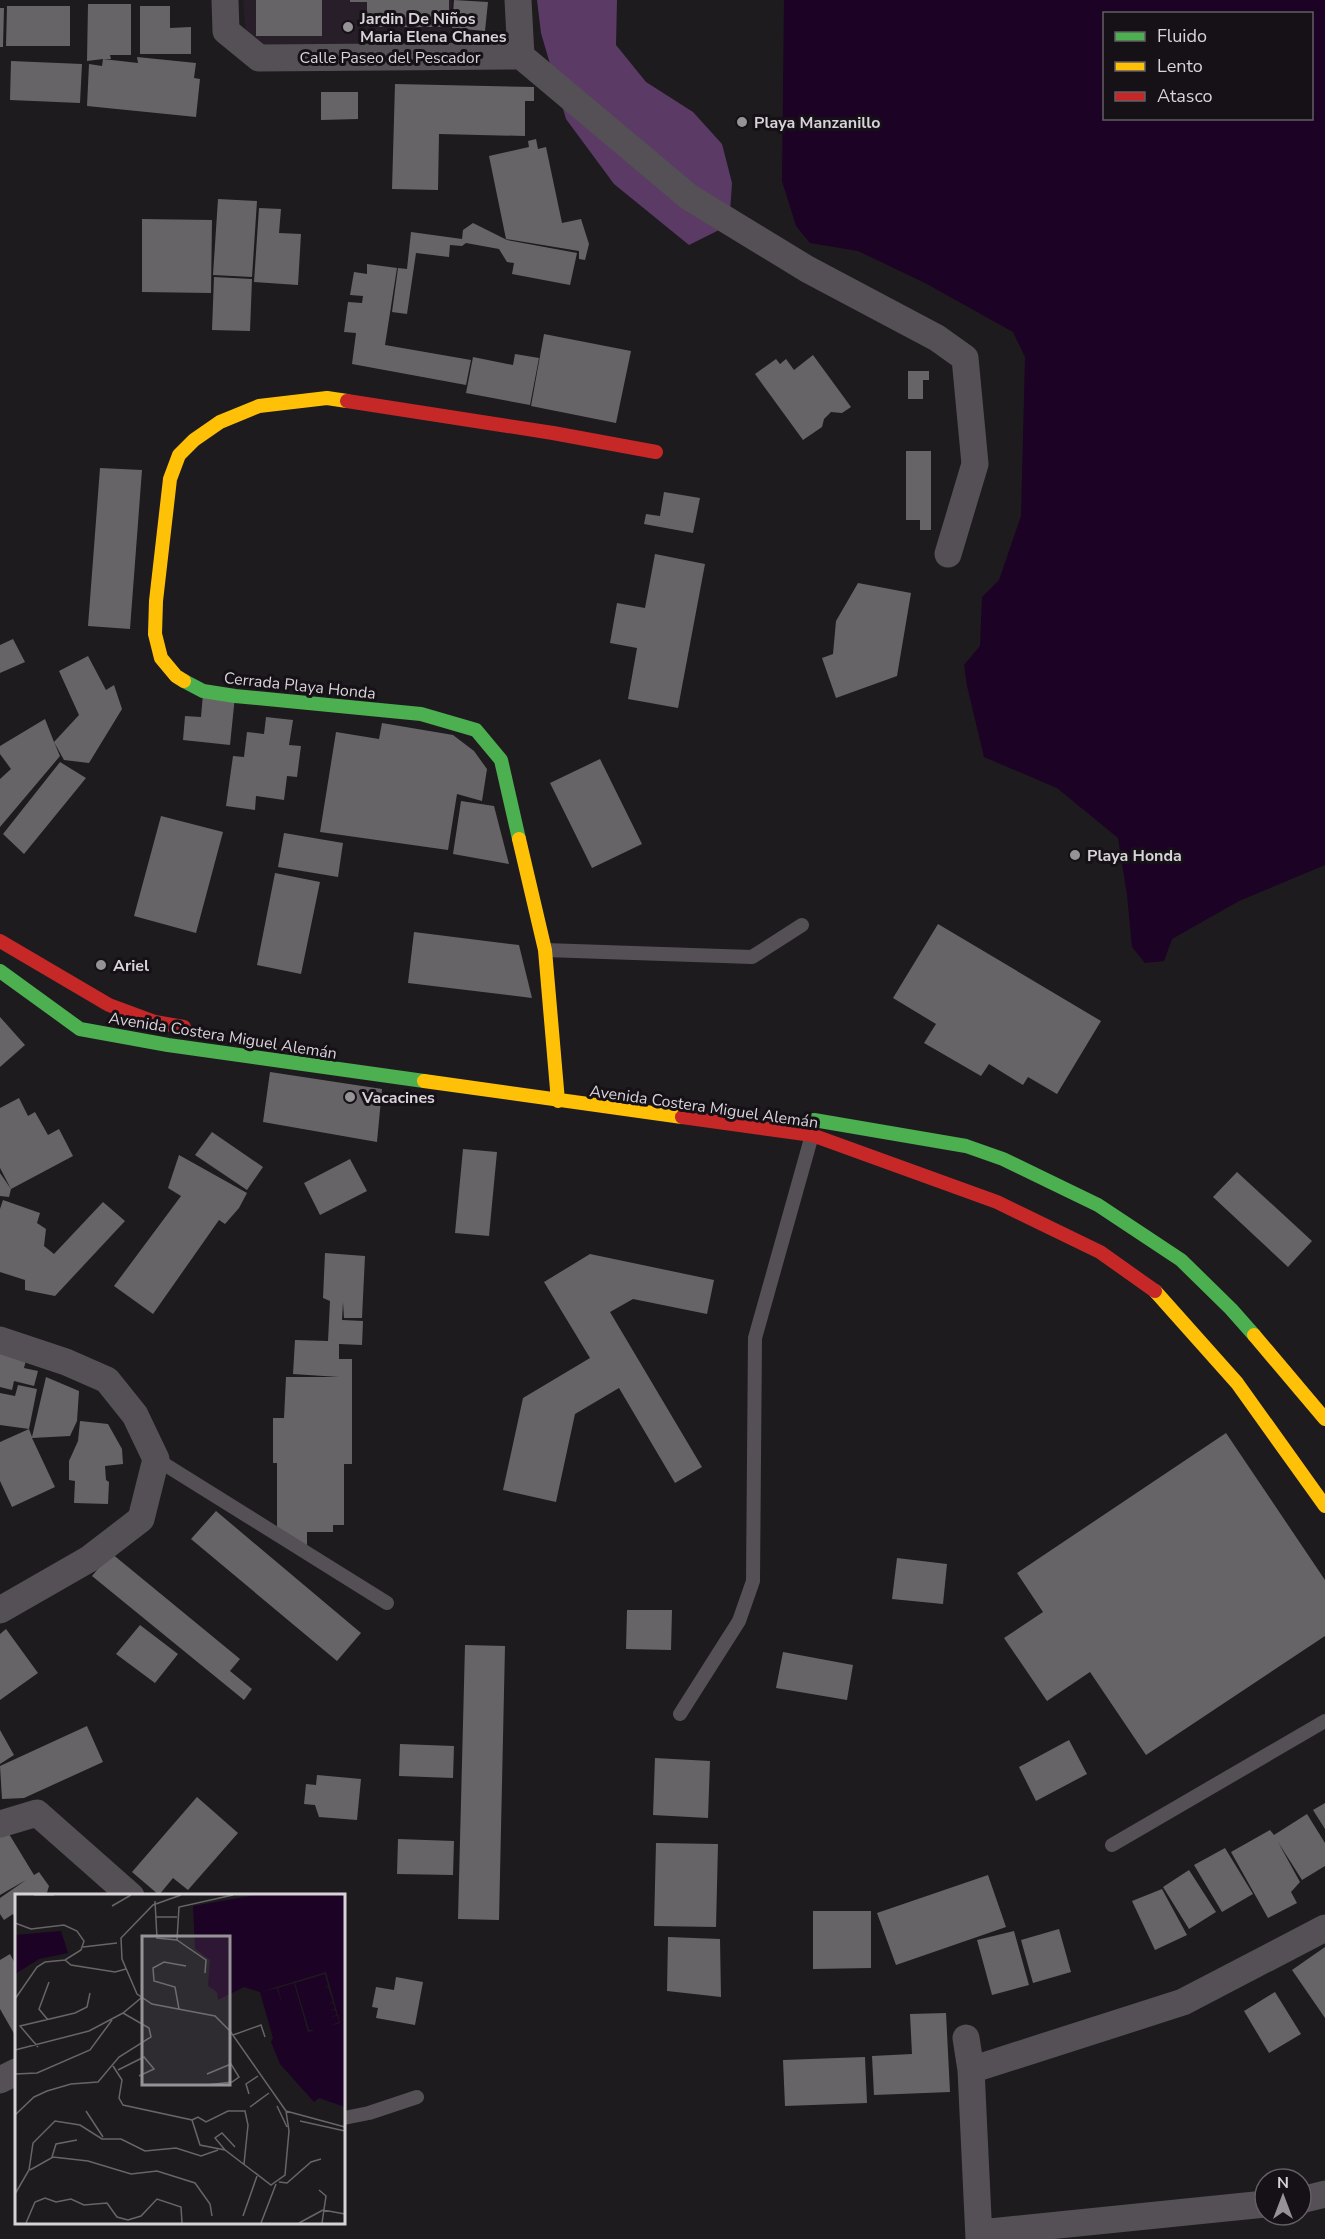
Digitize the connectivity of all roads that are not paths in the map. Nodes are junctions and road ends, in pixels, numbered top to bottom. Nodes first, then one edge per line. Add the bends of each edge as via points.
1 (225, 0) edge
2 (518, 0) edge
3 (521, 56) junction
4 (656, 452) dead end
5 (948, 554) dead end
6 (802, 925) dead end
7 (0, 941) edge
8 (545, 950) junction
9 (0, 971) edge
10 (196, 1029) dead end
11 (558, 1101) junction
12 (805, 1119) dead end
13 (812, 1136) junction
14 (0, 1340) edge
15 (1325, 1419) edge
16 (156, 1459) junction
17 (1325, 1506) edge
18 (387, 1603) dead end
19 (0, 1610) edge
20 (680, 1714) dead end
21 (1325, 1721) edge
22 (0, 1824) edge
23 (1112, 1845) dead end
24 (129, 1894) edge
25 (1325, 1928) edge
26 (966, 2038) dead end
27 (970, 2070) junction
28 (15, 2072) edge
29 (0, 2080) edge
30 (417, 2097) dead end
31 (345, 2118) edge
32 (1253, 2205) edge
33 (979, 2236) edge

1 - 3 street, Calle Paseo del Pescador via 226,31 259,58
2 - 3 street
3 - 5 street via 689,197 807,269 965,357 975,464
4 - 8 main road, Cerrada Playa Honda via 327,398 259,406 220,422 179,455 170,479 156,602 155,634 161,658 176,676 203,691 422,714 476,730 501,760
6 - 8 lane via 752,957
7 - 10 main road, Avenida Costera Miguel Alemán via 109,1005 155,1022
8 - 11 main road, Cerrada Playa Honda
9 - 11 main road, Avenida Costera Miguel Alemán via 80,1029
11 - 13 main road, Avenida Costera Miguel Alemán
12 - 15 main road, Avenida Costera Miguel Alemán via 966,1146 1003,1158 1098,1204 1181,1260 1231,1309
13 - 17 main road, Avenida Costera Miguel Alemán via 998,1202 1100,1252 1147,1285 1237,1383
13 - 20 lane via 755,1338 753,1581 739,1621
14 - 16 street via 107,1380 135,1415
16 - 18 lane
16 - 19 street via 141,1519 89,1559
21 - 23 lane
22 - 24 street via 37,1813
25 - 27 street via 1183,2002
26 - 27 street
27 - 33 street
28 - 29 street
30 - 31 lane
32 - 33 street

